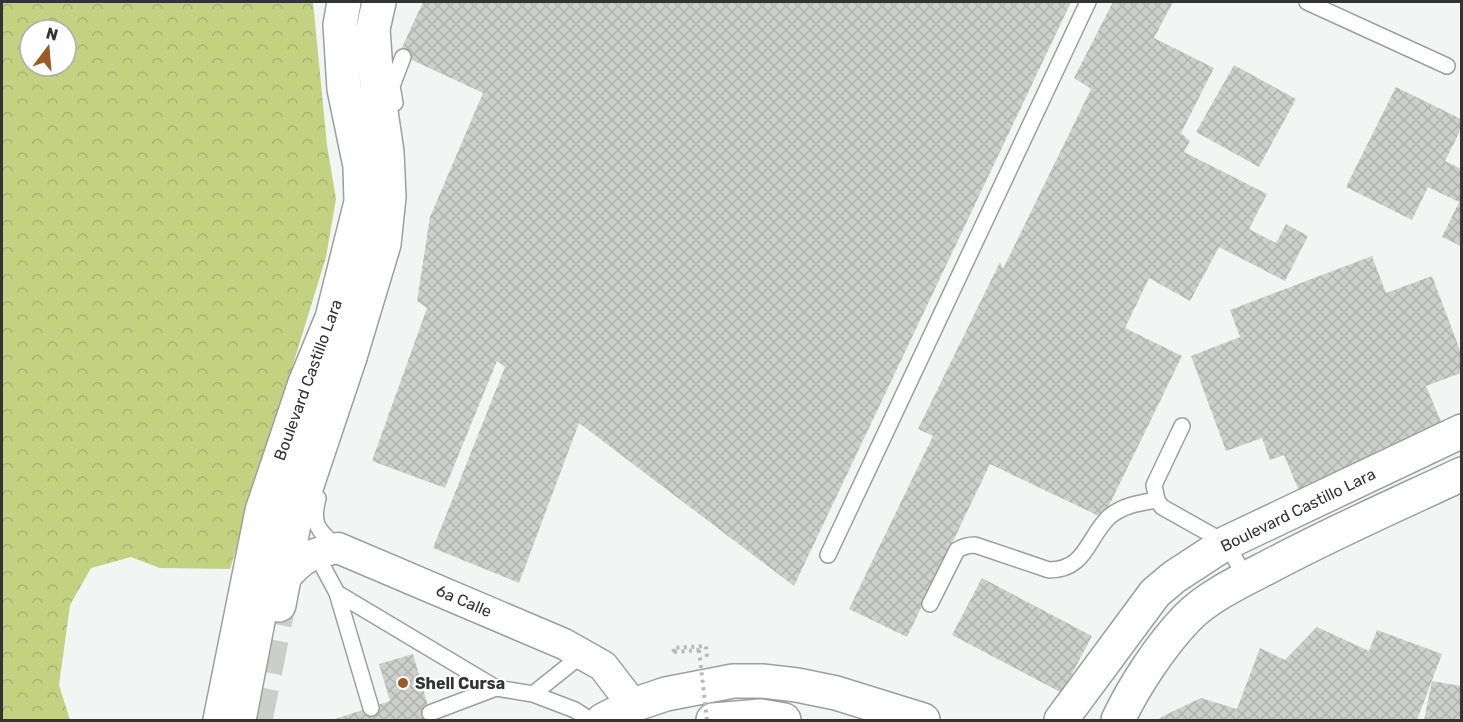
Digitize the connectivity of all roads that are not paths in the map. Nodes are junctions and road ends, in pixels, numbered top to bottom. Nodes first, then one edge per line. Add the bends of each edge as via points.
1 (344, 2) edge
2 (379, 2) edge
3 (1088, 2) edge
4 (1308, 2) edge
5 (403, 57) dead end
6 (1447, 66) dead end
7 (403, 176) dead end
8 (400, 239) dead end
9 (350, 357) junction
10 (1182, 426) dead end
11 (1461, 431) edge
12 (1461, 474) edge
13 (1157, 501) junction
14 (1226, 543) junction
15 (327, 550) junction
16 (828, 555) dead end
17 (1246, 578) junction
18 (282, 592) joint
19 (337, 593) junction
20 (930, 604) dead end
21 (583, 654) junction
22 (496, 688) junction
23 (533, 694) junction
24 (633, 705) junction
25 (371, 708) dead end
26 (430, 713) dead end
27 (768, 719) edge
28 (220, 720) edge
29 (239, 720) edge
30 (590, 720) edge
31 (603, 720) edge
32 (713, 720) edge
33 (923, 720) edge
34 (1060, 720) edge
35 (1118, 720) edge

1 - 28 main road, Boulevard Castillo Lara via 340,25 344,90 360,166 361,202 332,318 305,383 262,511
2 - 9 main road, Boulevard Castillo Lara via 373,29 389,197 384,244
3 - 16 lane
4 - 6 lane
5 - 7 lane via 392,86
8 - 15 lane via 314,515
9 - 18 main road, Boulevard Castillo Lara via 294,524
9 - 29 main road via 306,422 285,486
10 - 13 lane via 1154,485
11 - 14 main road, Boulevard Castillo Lara
12 - 17 main road
13 - 14 lane
13 - 20 lane via 1123,507 1108,518 1072,566 1066,568 1048,570 975,546 962,547
14 - 17 lane
14 - 34 main road, Boulevard Castillo Lara via 1155,593
15 - 18 street via 299,561
15 - 19 lane
15 - 21 street, 6a Calle
17 - 35 main road via 1187,618 1155,658
19 - 22 lane
19 - 25 lane
21 - 23 lane
21 - 24 street, 6a Calle via 603,666
22 - 23 lane
22 - 26 lane
23 - 30 lane
24 - 31 main road
24 - 33 main road via 733,681 762,681 837,693
27 - 32 main road

